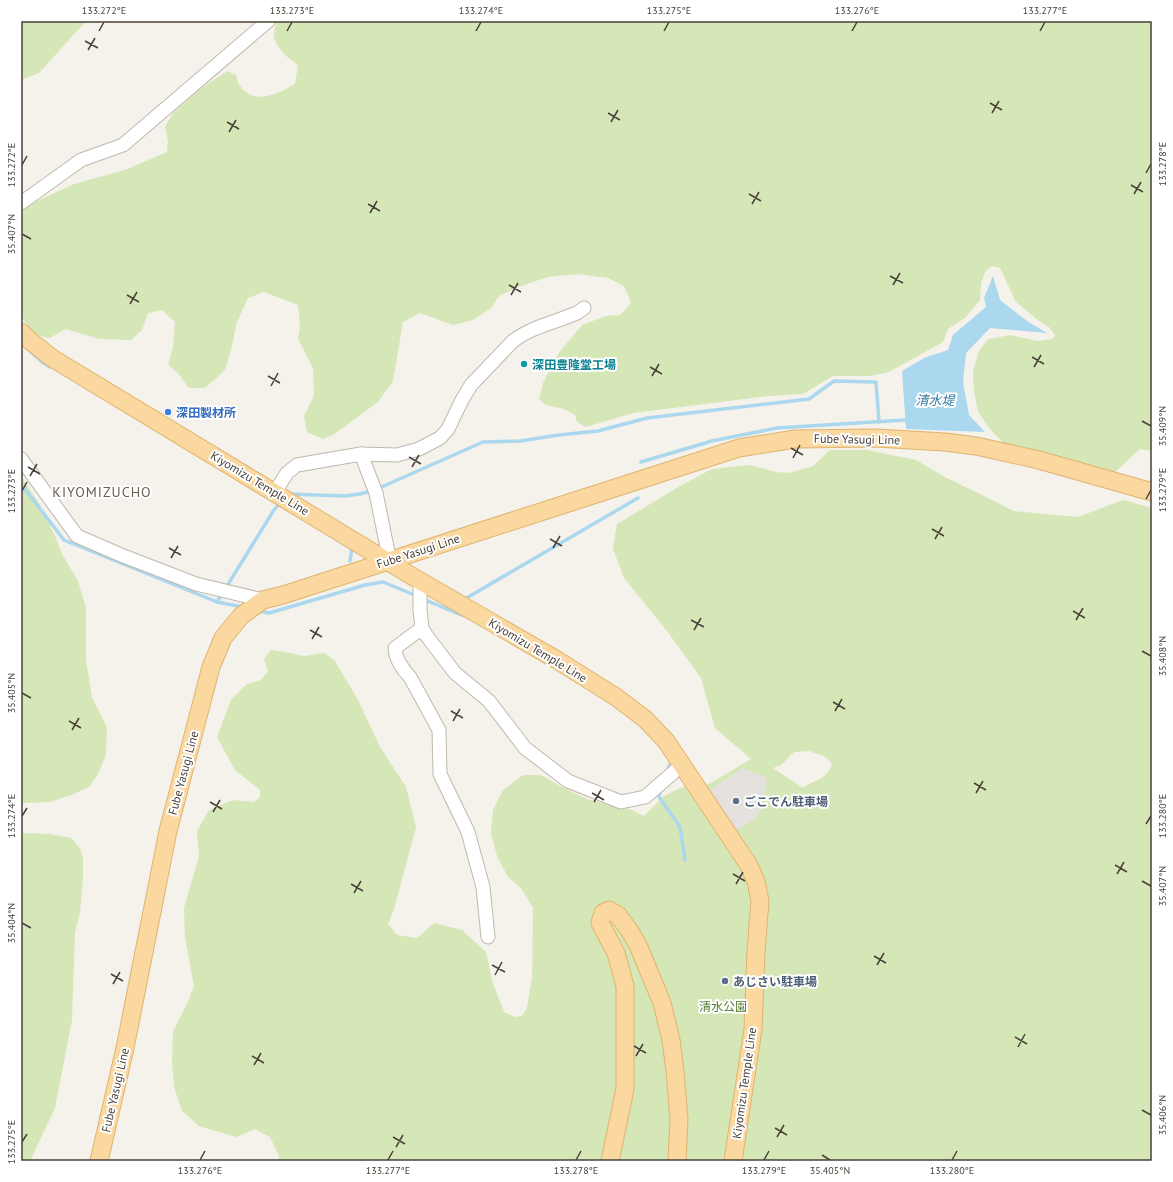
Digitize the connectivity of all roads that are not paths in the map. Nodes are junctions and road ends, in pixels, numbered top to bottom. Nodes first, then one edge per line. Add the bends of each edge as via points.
1 (268, 21) edge
2 (21, 203) edge
3 (584, 308) dead end
4 (24, 340) edge
5 (361, 454) junction
6 (21, 459) edge
7 (275, 492) junction
8 (1152, 492) edge
9 (387, 561) junction
10 (420, 581) junction
11 (263, 600) junction
12 (422, 628) junction
13 (682, 765) junction
14 (488, 937) dead end
15 (99, 1161) edge
16 (610, 1161) edge
17 (678, 1161) edge
18 (733, 1161) edge

1 - 2 street via 123,144 81,160
3 - 5 street via 513,341 472,385 448,429 440,438 396,455
4 - 7 main road, Kiyomizu Temple Line
5 - 7 street via 297,465 287,473
5 - 9 street via 376,493 388,552
6 - 11 street via 77,536 196,584
7 - 9 main road, Kiyomizu Temple Line
8 - 9 main road, Fube Yasugi Line via 1038,460 976,446 876,438 795,439 739,448
9 - 10 main road, Kiyomizu Temple Line
9 - 11 main road, Fube Yasugi Line
10 - 12 street
10 - 13 main road, Kiyomizu Temple Line via 557,660 616,698 645,719 666,741
11 - 15 main road, Fube Yasugi Line via 241,616 223,638 212,667 168,831
12 - 13 street via 455,673 489,701 525,748 568,781 621,802 645,797
12 - 14 street via 395,648 395,652 439,730 440,774 468,832 483,887
13 - 18 main road, Kiyomizu Temple Line via 748,864 756,881 760,901 753,1029
16 - 17 main road via 625,1089 626,1024 625,986 616,953 600,923 603,913 609,910 618,915 638,945 662,1003 671,1040 676,1078 679,1118

